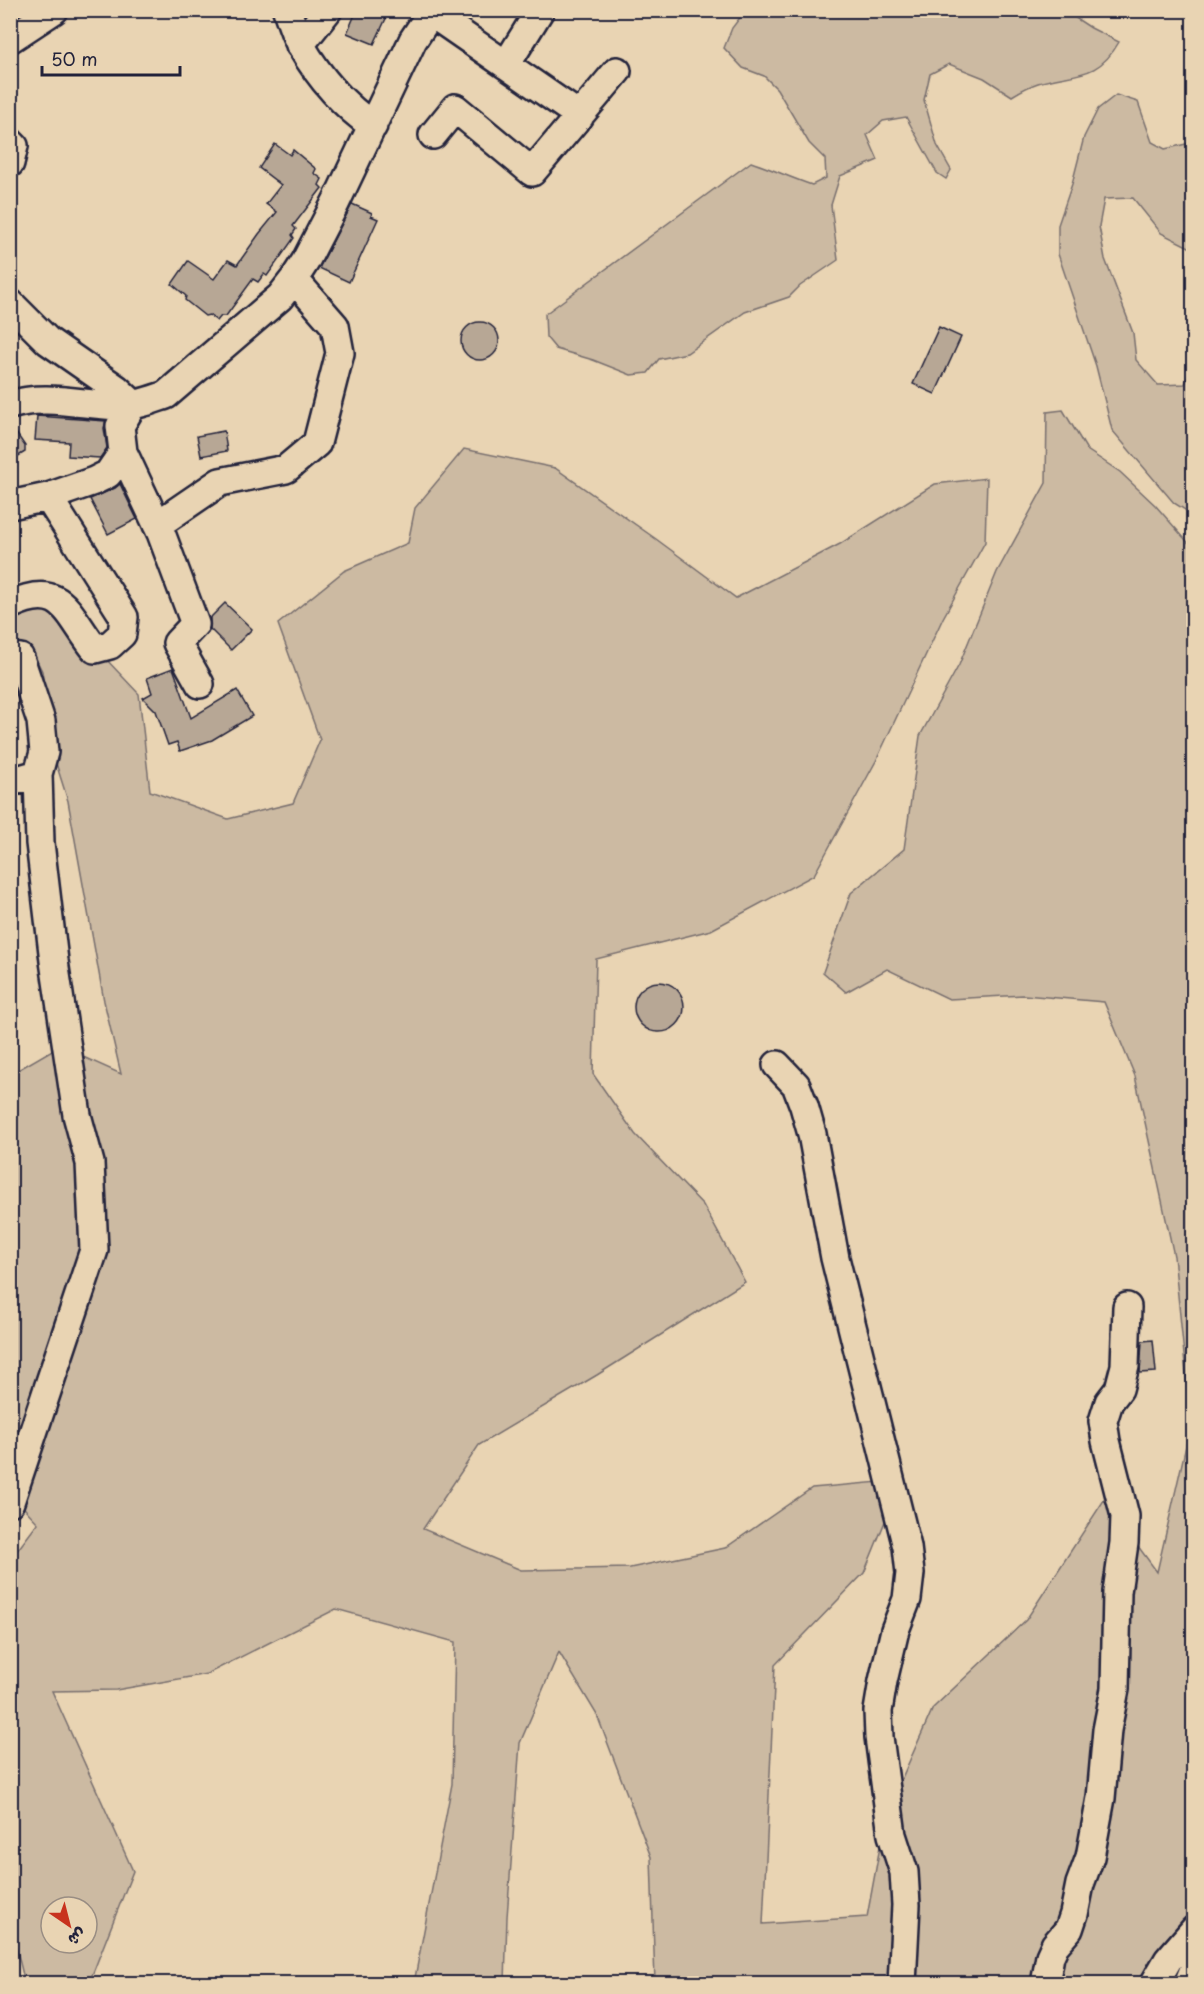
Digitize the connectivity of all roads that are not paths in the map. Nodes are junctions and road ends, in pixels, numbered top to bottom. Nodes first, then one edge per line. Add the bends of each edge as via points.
1 (54, 10) edge
2 (287, 10) edge
3 (328, 10) edge
4 (540, 10) edge
5 (432, 12) edge
6 (10, 39) edge
7 (300, 45) junction
8 (506, 65) junction
9 (617, 71) dead end
10 (579, 116) junction
11 (373, 126) junction
12 (433, 135) dead end
13 (10, 142) edge
14 (10, 163) edge
15 (294, 279) junction
16 (10, 303) edge
17 (133, 404) junction
18 (10, 405) edge
19 (123, 452) junction
20 (48, 497) junction
21 (10, 505) edge
22 (158, 525) junction
23 (10, 605) edge
24 (10, 657) edge
25 (200, 684) dead end
26 (38, 774) junction
27 (10, 782) edge
28 (777, 1065) dead end
29 (1127, 1307) dead end
30 (10, 1502) edge
31 (1194, 1930) edge
32 (1194, 1969) edge
33 (902, 1983) edge
34 (1046, 1983) edge
35 (1154, 1983) edge
36 (1188, 1983) edge

1 - 6 street
2 - 7 street
3 - 7 street
4 - 8 street
5 - 8 street
5 - 11 street via 413,40
7 - 11 street via 334,93
8 - 10 street
9 - 10 street
10 - 12 street via 532,172 455,108
11 - 15 street
13 - 14 street via 14,146
15 - 17 street via 272,304 166,394
15 - 22 street via 335,326 340,353 317,442 286,469 220,482
16 - 17 street via 48,341
17 - 18 street via 100,405 57,399
17 - 19 street via 120,426
19 - 20 street via 108,474
19 - 22 street
20 - 21 street
20 - 23 street via 124,617 122,634 110,645 95,649 61,602 44,595
22 - 25 street via 195,624 177,643
24 - 26 street via 20,658 41,721 44,752
26 - 27 street
26 - 30 street via 40,843 54,962 77,1115 90,1163 94,1250
28 - 33 street via 796,1085 810,1125 835,1258 908,1556 907,1599 895,1630 878,1711 892,1835 904,1872
29 - 34 street via 1125,1366 1103,1421 1125,1516 1117,1592 1115,1689 1090,1857 1069,1929 1050,1956
31 - 35 street
32 - 36 street

